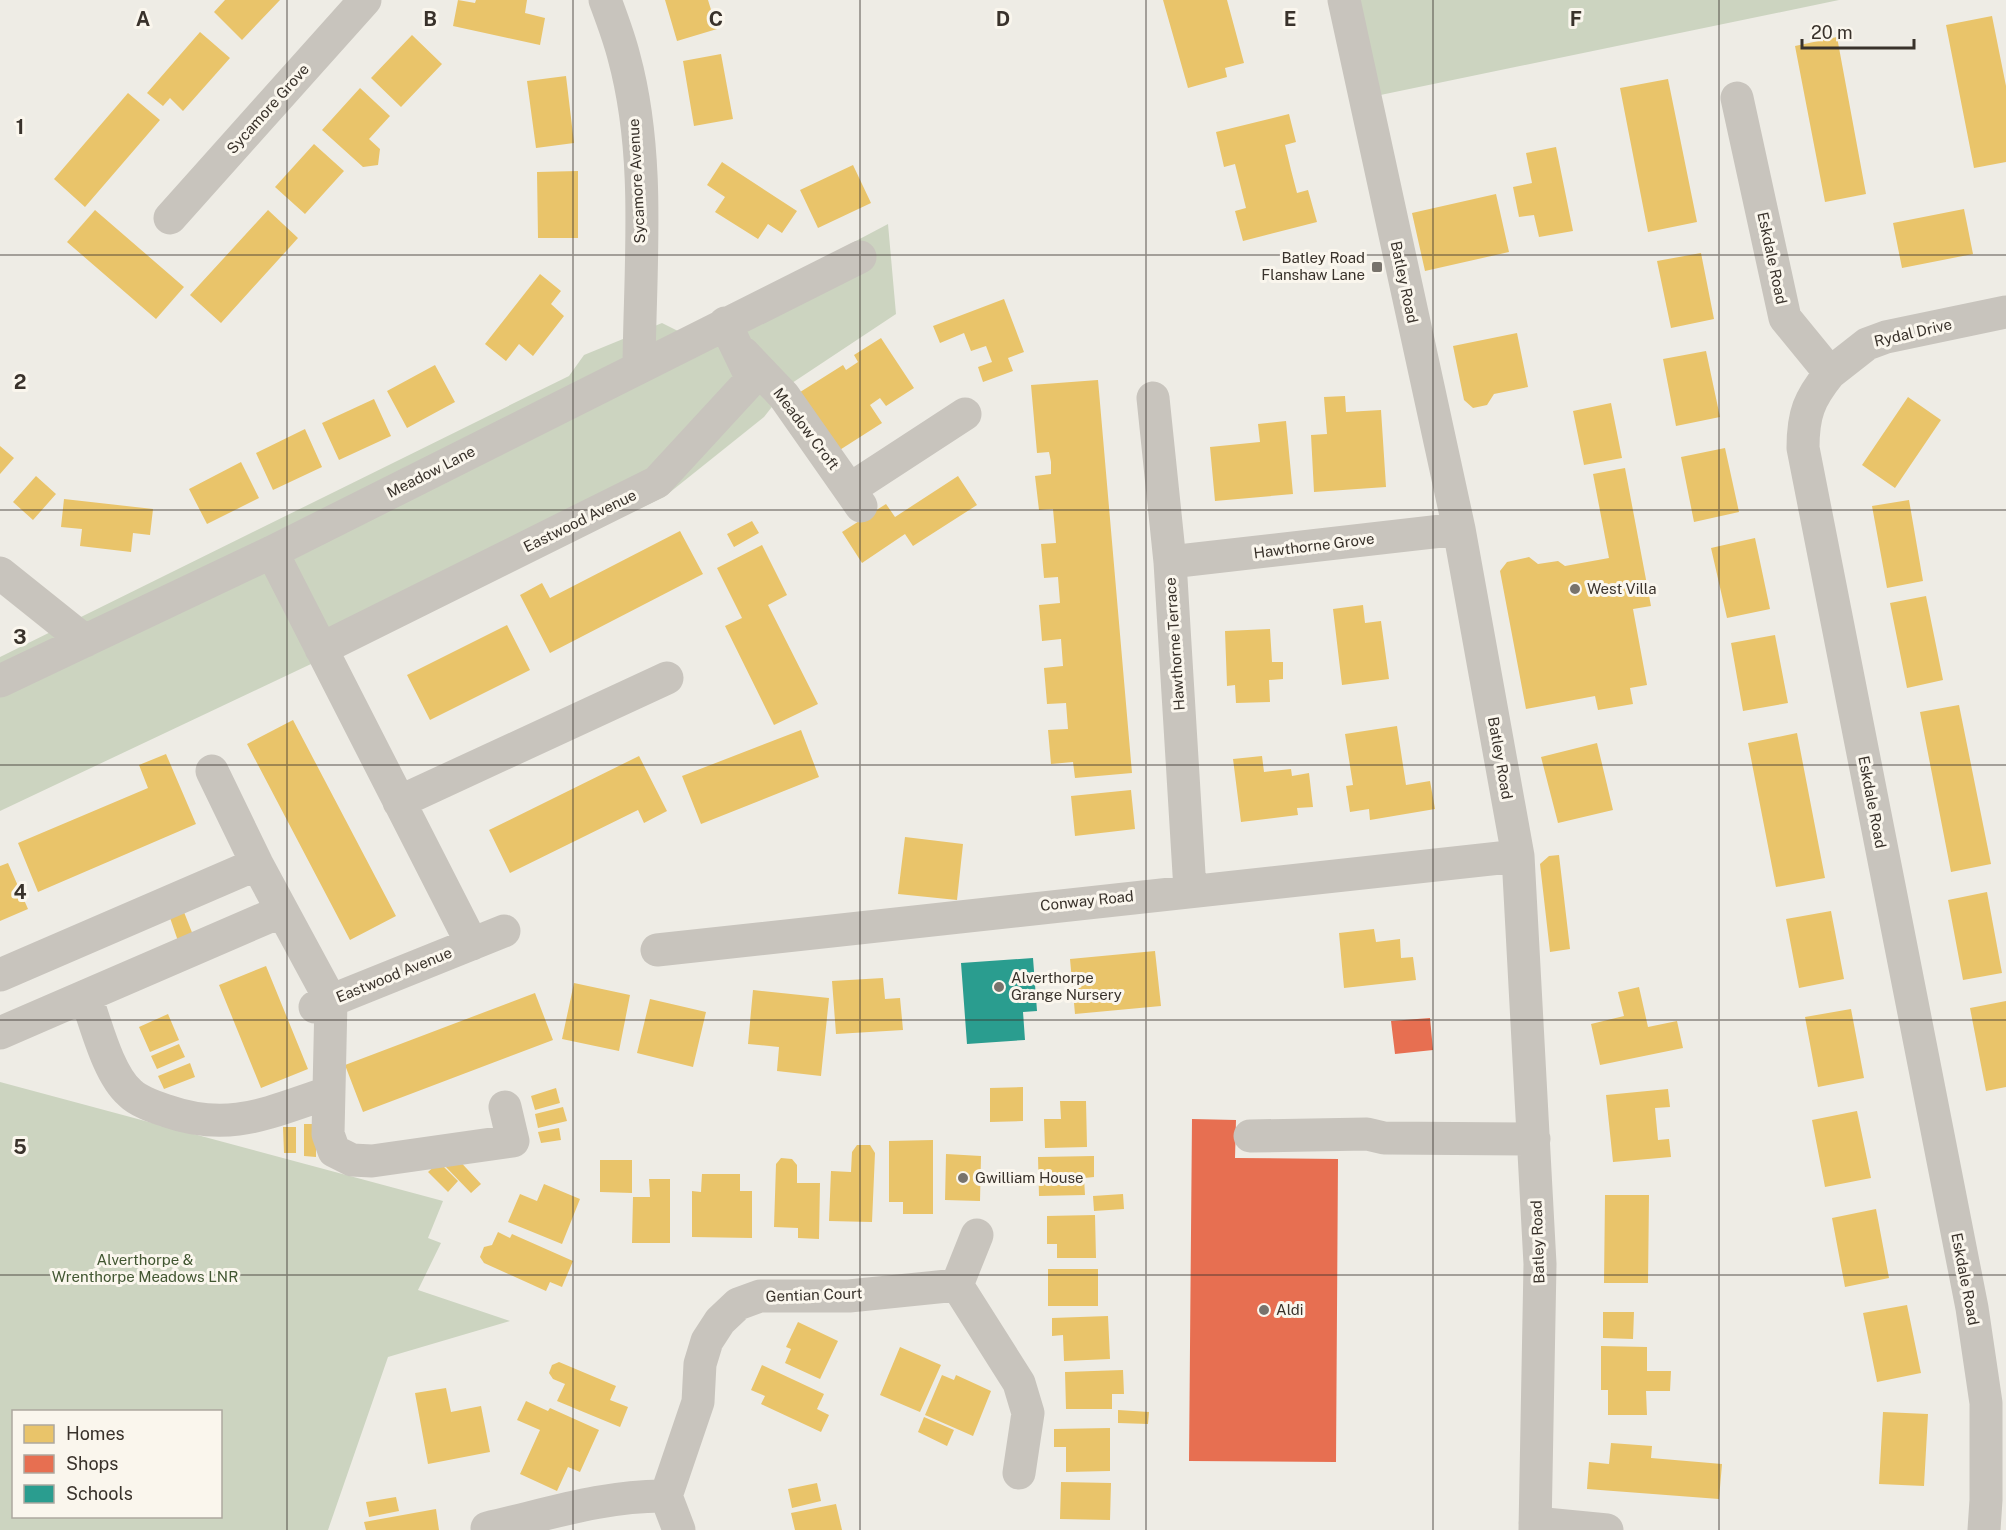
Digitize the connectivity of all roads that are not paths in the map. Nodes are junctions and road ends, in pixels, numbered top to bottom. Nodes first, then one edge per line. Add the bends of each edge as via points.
1 (365, 0) edge
2 (605, 0) edge
3 (1350, 1) edge
4 (1737, 98) dead end
5 (170, 218) dead end
6 (860, 257) dead end
7 (2006, 312) edge
8 (730, 334) junction
9 (639, 366) junction
10 (1830, 373) junction
11 (1153, 398) dead end
12 (965, 414) dead end
13 (1459, 529) junction
14 (272, 552) junction
15 (1170, 562) junction
16 (0, 573) edge
17 (85, 641) junction
18 (321, 649) junction
19 (673, 676) dead end
20 (0, 681) edge
21 (212, 771) dead end
22 (399, 802) junction
23 (1518, 856) junction
24 (258, 864) junction
25 (1190, 890) junction
26 (282, 911) junction
27 (504, 931) dead end
28 (472, 944) junction
29 (657, 950) dead end
30 (0, 975) edge
31 (86, 997) junction
32 (323, 1004) junction
33 (0, 1033) edge
34 (328, 1093) junction
35 (505, 1107) dead end
36 (1250, 1136) dead end
37 (1534, 1139) junction
38 (977, 1235) dead end
39 (957, 1285) junction
40 (1019, 1473) dead end
41 (666, 1496) junction
42 (486, 1520) edge
43 (1534, 1527) edge
44 (679, 1530) edge
45 (1607, 1530) edge
46 (1984, 1530) edge

1 - 5 street, Sycamore Grove
2 - 9 street, Sycamore Avenue via 624,58 636,129 640,194
3 - 13 street, Batley Road
4 - 10 street, Eskdale Road via 1785,318
6 - 8 street, Meadow Lane
7 - 10 street, Rydal Drive via 1876,340
8 - 9 street, Meadow Lane
8 - 12 street, Meadow Croft via 784,396 856,497
8 - 18 street, Eastwood Avenue via 752,379 657,482
9 - 14 street, Meadow Lane
10 - 46 street, Eskdale Road via 1813,394 1803,421 1803,448 1972,1308 1986,1402
11 - 15 street, Hawthorne Terrace
13 - 15 street, Hawthorne Grove
13 - 23 street, Batley Road
14 - 17 street, Meadow Lane
14 - 18 street, Eastwood Avenue
15 - 25 street, Hawthorne Terrace
16 - 17 street
17 - 20 street, Meadow Lane
18 - 22 street, Eastwood Avenue
19 - 22 street
21 - 24 street
22 - 28 street, Eastwood Avenue
23 - 25 street, Conway Road
23 - 37 street, Batley Road
24 - 26 street
24 - 30 street
25 - 29 street, Conway Road
26 - 31 street
26 - 32 street
27 - 28 street, Eastwood Avenue
28 - 32 street, Eastwood Avenue
31 - 33 street
31 - 34 street via 113,1068 130,1093 151,1105 182,1116 241,1121
32 - 34 street
34 - 35 street via 328,1134 334,1151 352,1160 372,1161 513,1141
36 - 37 street via 1366,1134 1384,1138
37 - 43 street, Batley Road via 1540,1264
38 - 39 street
39 - 40 street via 1019,1383 1028,1413
39 - 41 street, Gentian Court via 849,1296 760,1296 738,1304 707,1341 700,1364 698,1402
41 - 42 street
41 - 44 street
43 - 45 street

